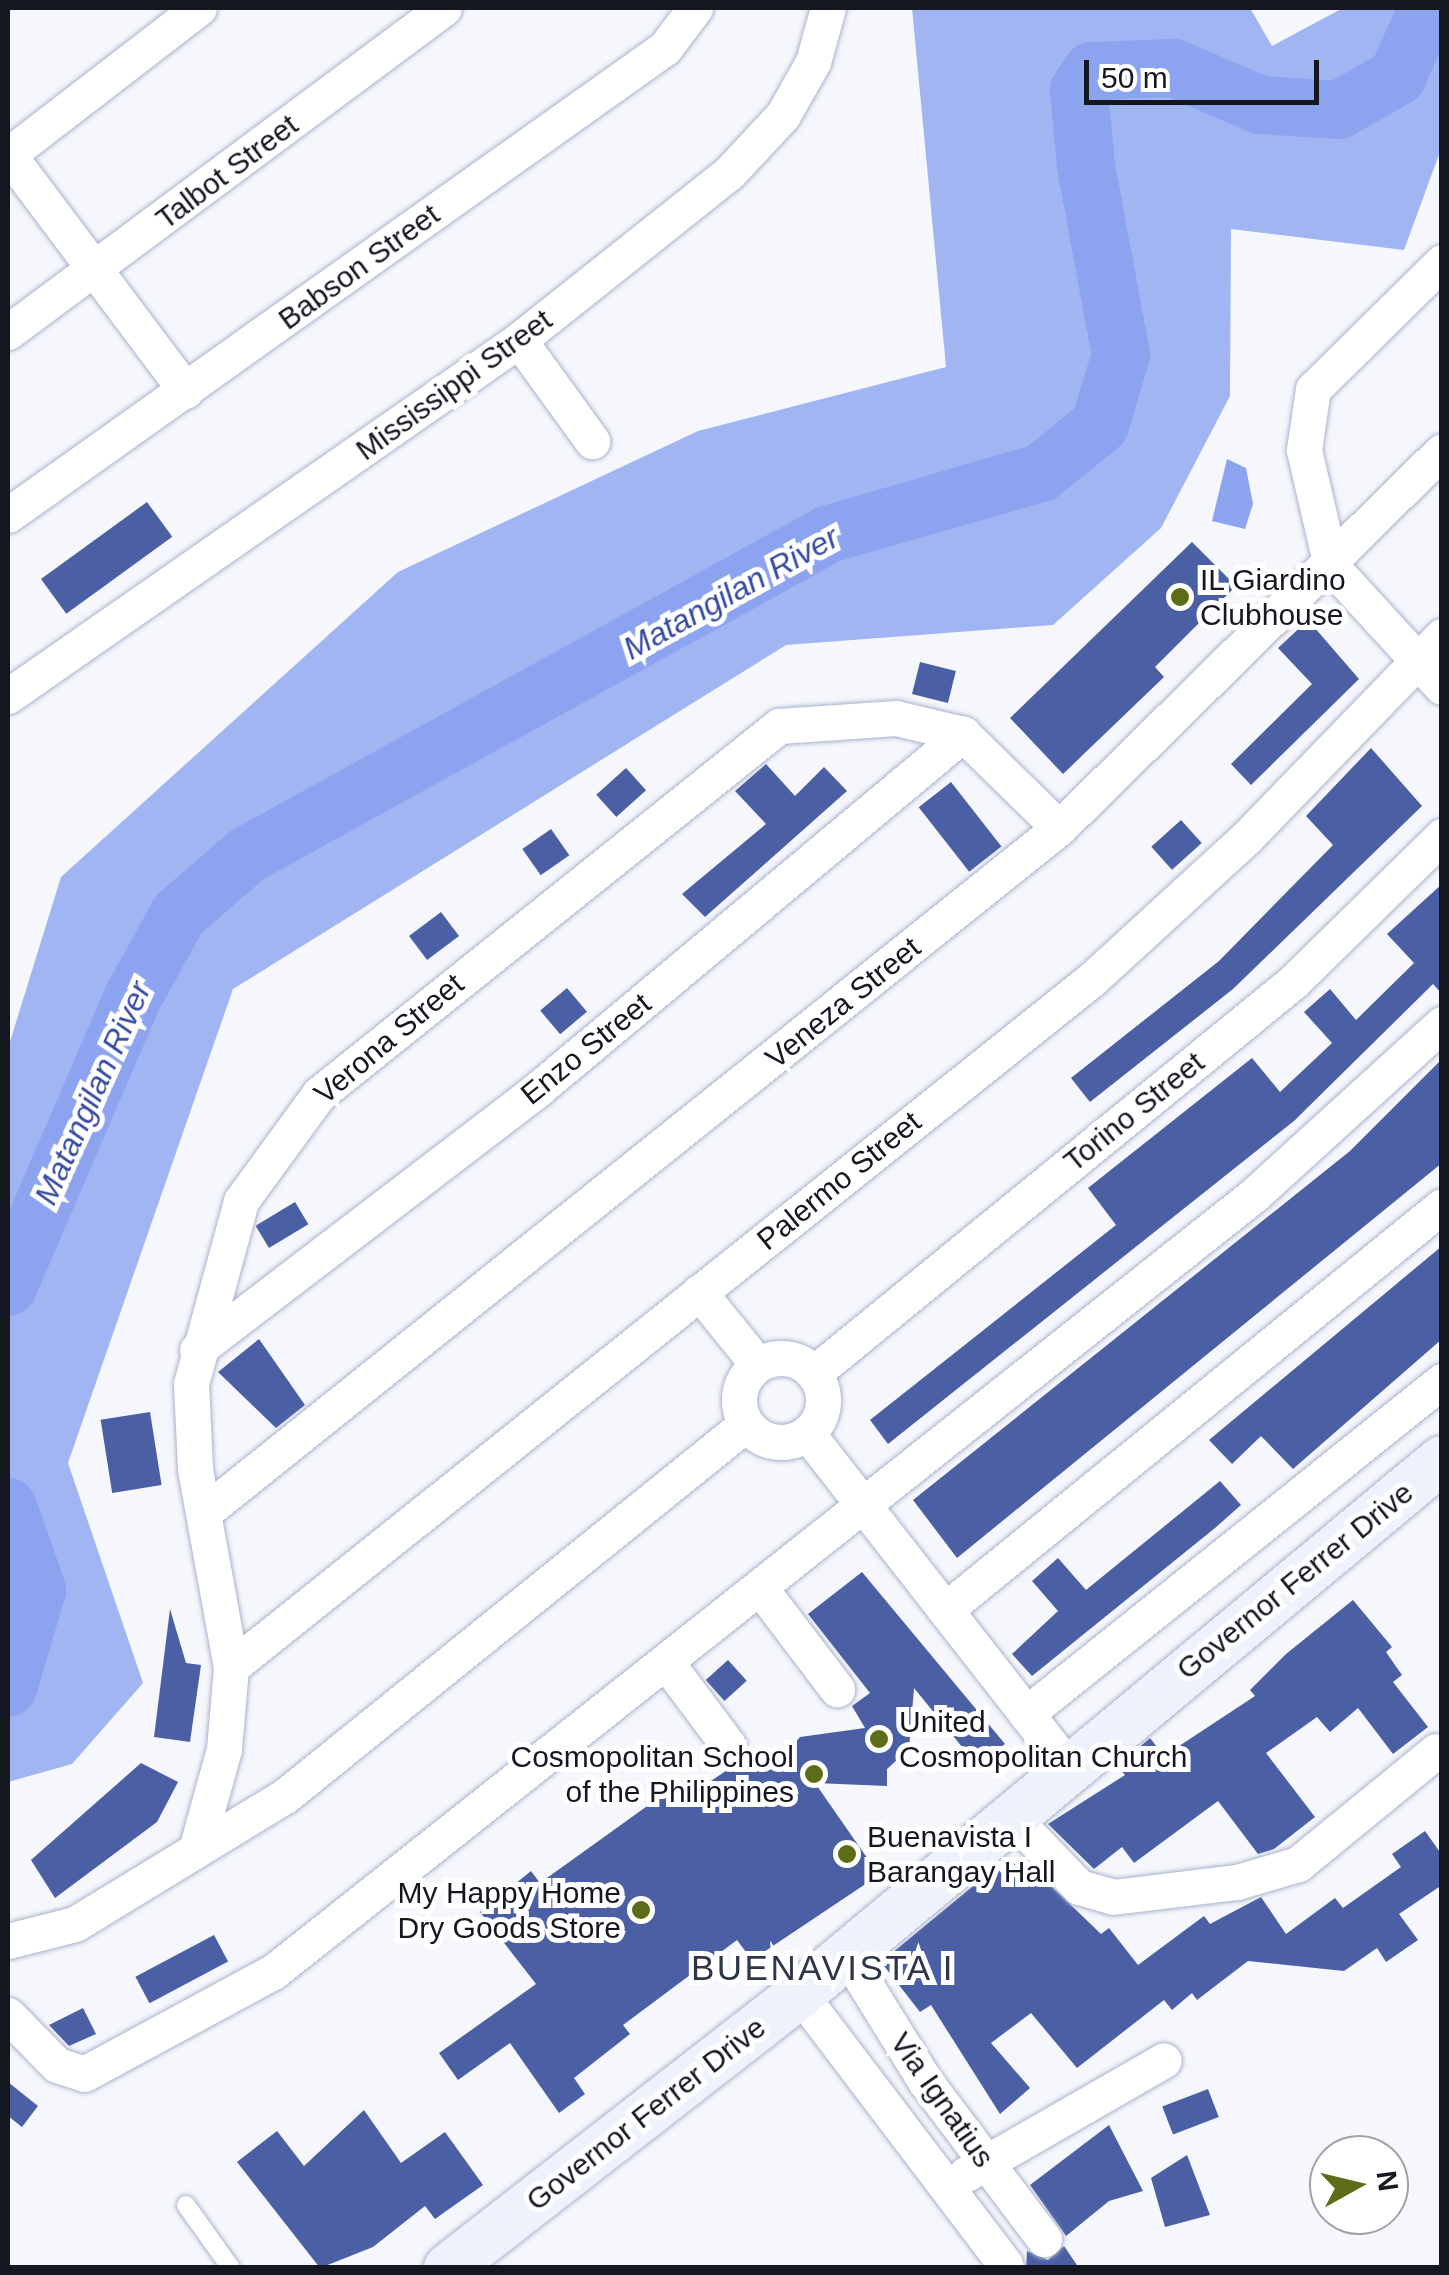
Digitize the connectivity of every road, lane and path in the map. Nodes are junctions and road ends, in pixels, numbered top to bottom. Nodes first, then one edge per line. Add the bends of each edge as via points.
1 (199, 8) edge
2 (444, 8) edge
3 (695, 8) edge
4 (828, 8) edge
5 (8, 154) edge
6 (1442, 262) edge
7 (98, 271) junction
8 (8, 332) edge
9 (518, 340) junction
10 (186, 391) junction
11 (592, 441) dead end
12 (1442, 451) edge
13 (8, 514) edge
14 (1331, 566) junction
15 (1430, 648) edge
16 (1442, 686) edge
17 (8, 696) edge
18 (964, 734) junction
19 (1059, 828) junction
20 (1442, 836) edge
21 (1442, 1024) edge
22 (1442, 1206) edge
23 (699, 1292) junction
24 (197, 1350) junction
25 (757, 1364) junction
26 (814, 1373) junction
27 (1442, 1381) edge
28 (746, 1424) junction
29 (808, 1432) junction
30 (1442, 1460) edge
31 (863, 1504) junction
32 (206, 1511) junction
33 (761, 1590) junction
34 (945, 1610) junction
35 (669, 1666) junction
36 (231, 1667) junction
37 (837, 1689) dead end
38 (1026, 1714) junction
39 (728, 1746) dead end
40 (1436, 1751) dead end
41 (1068, 1768) junction
42 (1010, 1815) junction
43 (197, 1846) junction
44 (8, 1941) edge
45 (847, 1955) junction
46 (800, 1994) junction
47 (8, 2015) edge
48 (1164, 2060) dead end
49 (925, 2080) junction
50 (886, 2110) junction
51 (984, 2161) junction
52 (948, 2186) junction
53 (186, 2206) dead end
54 (1052, 2253) edge
55 (1006, 2265) dead end
56 (231, 2268) edge
57 (448, 2268) edge

1 - 5 street
2 - 7 street, Talbot Street
3 - 10 street, Babson Street via 666,48
4 - 9 street, Mississippi Street via 813,62 743,158
5 - 7 street
6 - 14 street via 1313,389 1304,450
7 - 8 street, Talbot Street
7 - 10 street
9 - 11 street
9 - 17 street, Mississippi Street
10 - 13 street, Babson Street
12 - 14 street, Veneza Street
14 - 15 street
14 - 19 street, Veneza Street
15 - 16 street
15 - 23 street, Palermo Street via 1246,838 1091,980
18 - 19 street
18 - 24 street, Enzo Street via 538,1089
18 - 24 street, Verona Street via 862,716 766,732 319,1094 241,1201
19 - 32 street, Veneza Street
20 - 26 street, Torino Street via 1294,982
21 - 31 street via 1254,1195
22 - 34 street
23 - 25 street
23 - 36 street, Palermo Street
24 - 32 street, Verona Street via 190,1424
25 - 26 street via 793,1359
25 - 28 street via 739,1392
26 - 29 street via 823,1404
27 - 38 street
28 - 29 street via 775,1442
28 - 43 street via 285,1796
29 - 31 street
30 - 41 main road, Governor Ferrer Drive
31 - 33 street
31 - 34 street
32 - 36 street, Verona Street
33 - 35 street
33 - 37 street
34 - 38 street
35 - 39 street
35 - 47 street via 274,1972 96,2072 57,2066
36 - 43 street, Verona Street via 224,1748
38 - 41 street
40 - 42 street via 1298,1864 1237,1882 1113,1897 1079,1888
41 - 42 main road, Governor Ferrer Drive
42 - 45 main road, Governor Ferrer Drive
43 - 44 street via 74,1924
45 - 46 main road, Governor Ferrer Drive
45 - 49 street, Via Ignatius
46 - 50 street, Via Ignatius
46 - 57 main road, Governor Ferrer Drive
48 - 51 street
49 - 50 street
49 - 51 street, Via Ignatius
50 - 52 street, Via Ignatius
51 - 52 street
51 - 54 street, Via Ignatius
52 - 55 street, Via Ignatius
53 - 56 lane

